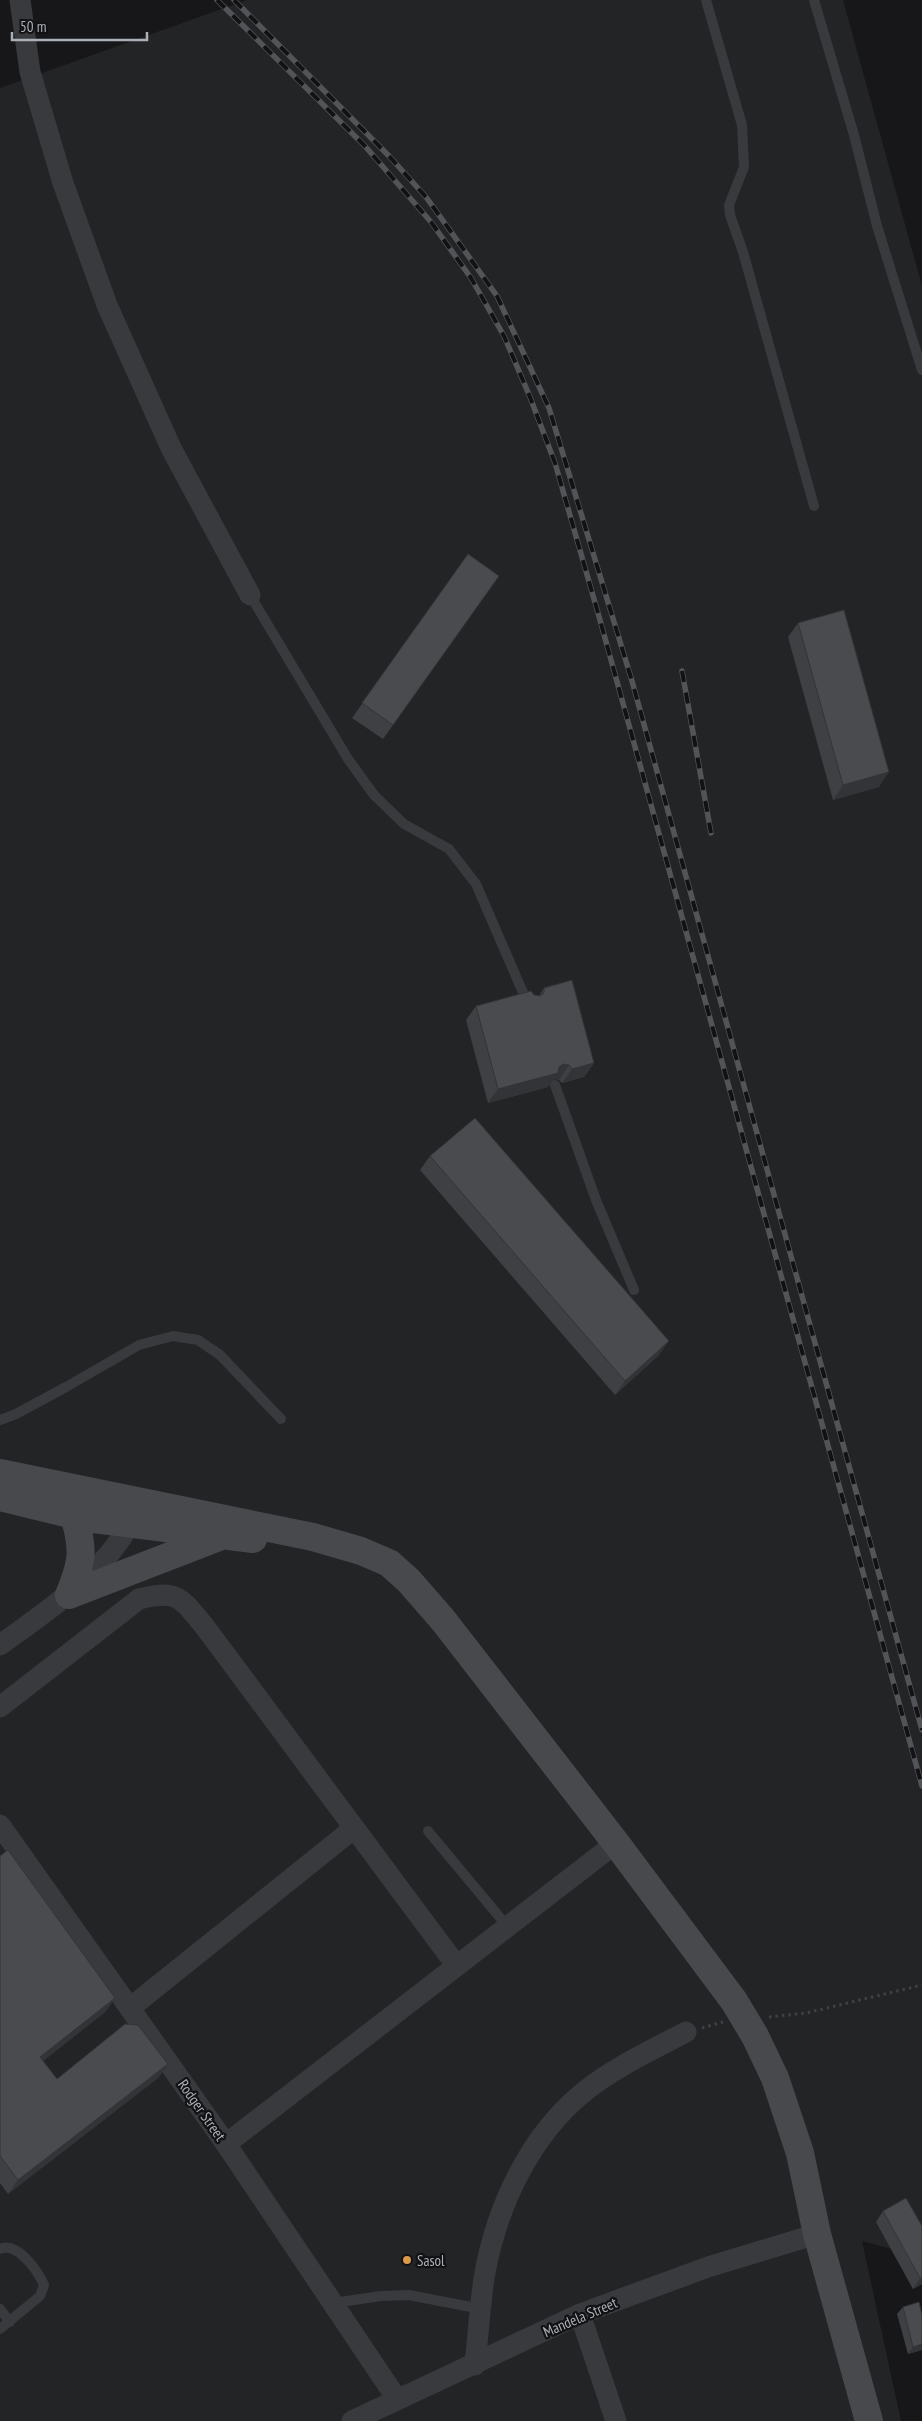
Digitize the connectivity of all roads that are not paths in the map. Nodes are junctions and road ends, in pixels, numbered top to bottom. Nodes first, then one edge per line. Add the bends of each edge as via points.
1 (20, 0) edge
2 (706, 0) edge
3 (814, 0) edge
4 (922, 370) edge
5 (814, 506) dead end
6 (250, 595) joint
7 (528, 1004) edge
8 (554, 1086) edge
9 (634, 1290) dead end
10 (281, 1419) dead end
11 (0, 1420) edge
12 (0, 1473) edge
13 (0, 1497) edge
14 (134, 1512) junction
15 (74, 1515) junction
16 (222, 1536) junction
17 (326, 1542) junction
18 (69, 1595) junction
19 (0, 1645) edge
20 (0, 1707) edge
21 (0, 1825) edge
22 (353, 1829) junction
23 (428, 1831) dead end
24 (616, 1843) junction
25 (507, 1926) junction
26 (456, 1965) junction
27 (130, 2008) junction
28 (686, 2032) road end
29 (226, 2144) junction
30 (817, 2234) junction
31 (0, 2249) edge
32 (333, 2303) junction
33 (0, 2310) edge
34 (481, 2310) junction
35 (580, 2314) junction
36 (10, 2322) junction
37 (0, 2328) edge
38 (476, 2365) junction
39 (398, 2399) junction
40 (352, 2421) edge
41 (616, 2421) edge
42 (869, 2421) edge

1 - 6 street via 30,72 63,183 107,305 171,448
2 - 5 lane via 742,125 744,167 731,197 730,215
3 - 4 lane
6 - 7 lane via 343,751 374,794 404,824 448,848 476,884
8 - 9 lane via 596,1200
10 - 11 lane via 220,1355 198,1340 173,1336 139,1345 58,1392
12 - 14 main road
13 - 15 main road
14 - 15 main road
14 - 16 main road
14 - 17 main road via 282,1529
14 - 18 street via 95,1568
15 - 18 main road via 82,1546
16 - 17 main road via 311,1544
16 - 18 main road
17 - 24 main road via 362,1551 390,1563 409,1581 443,1620
18 - 19 street
20 - 22 street via 139,1599 161,1593 170,1595 187,1606 205,1627
21 - 27 street, Rodger Street
22 - 26 street
22 - 27 street
23 - 25 lane
24 - 25 street
24 - 30 main road via 734,2001 755,2036 775,2078 800,2153
25 - 26 street
26 - 29 street
27 - 29 street, Rodger Street
28 - 34 street via 622,2066 584,2091 545,2130 519,2170 496,2232 484,2277
29 - 32 street, Rodger Street
30 - 35 street, Mandela Street via 708,2267
30 - 42 main road
31 - 36 lane via 11,2247 17,2251 44,2285 40,2296
32 - 34 lane via 408,2295
32 - 39 street, Rodger Street
33 - 36 lane
34 - 38 street
35 - 38 street, Mandela Street
35 - 41 street
36 - 37 lane
38 - 39 street, Mandela Street
39 - 40 street, Mandela Street

